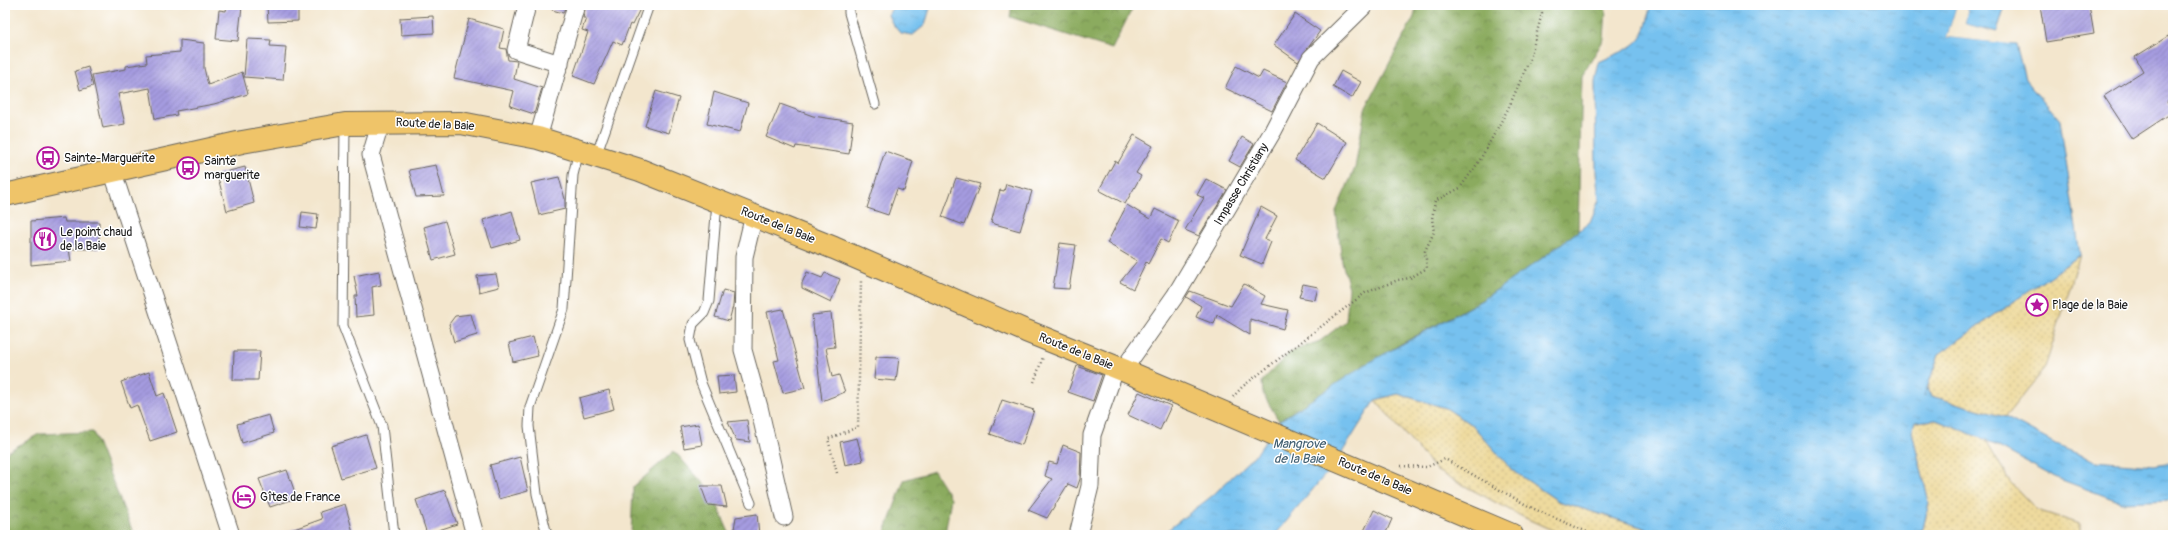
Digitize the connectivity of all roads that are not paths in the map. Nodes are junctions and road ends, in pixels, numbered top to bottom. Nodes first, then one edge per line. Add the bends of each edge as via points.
1 (528, 5) edge
2 (576, 5) edge
3 (649, 5) edge
4 (850, 5) edge
5 (1365, 5) edge
6 (560, 64) junction
7 (875, 104) dead end
8 (381, 122) junction
9 (345, 124) junction
10 (538, 138) junction
11 (588, 153) junction
12 (112, 170) junction
13 (5, 195) edge
14 (718, 200) junction
15 (754, 215) junction
16 (1120, 369) junction
17 (751, 503) dead end
18 (784, 517) dead end
19 (231, 535) edge
20 (394, 535) edge
21 (475, 535) edge
22 (547, 535) edge
23 (1078, 535) edge
24 (1512, 535) edge

1 - 6 street via 516,50
2 - 6 street
3 - 11 lane
4 - 7 lane via 849,13
5 - 16 street, Impasse Christiany via 1311,58 1273,131 1175,296
6 - 10 street
8 - 9 main road, Route de la Baie
8 - 10 main road, Route de la Baie via 460,123
8 - 21 street via 371,155
9 - 12 main road, Route de la Baie via 242,142
9 - 20 lane via 344,326 382,426
10 - 11 main road, Route de la Baie
11 - 14 main road, Route de la Baie
11 - 22 lane via 574,176 564,309 530,407 529,426 537,494
12 - 13 main road, Route de la Baie
12 - 19 street
14 - 15 main road, Route de la Baie
14 - 17 lane via 709,302 704,313 693,324 690,340 701,383
15 - 16 main road, Route de la Baie
15 - 18 street via 744,257 743,350
16 - 23 street, Impasse Christiany via 1092,435 1090,486
16 - 24 main road, Route de la Baie

